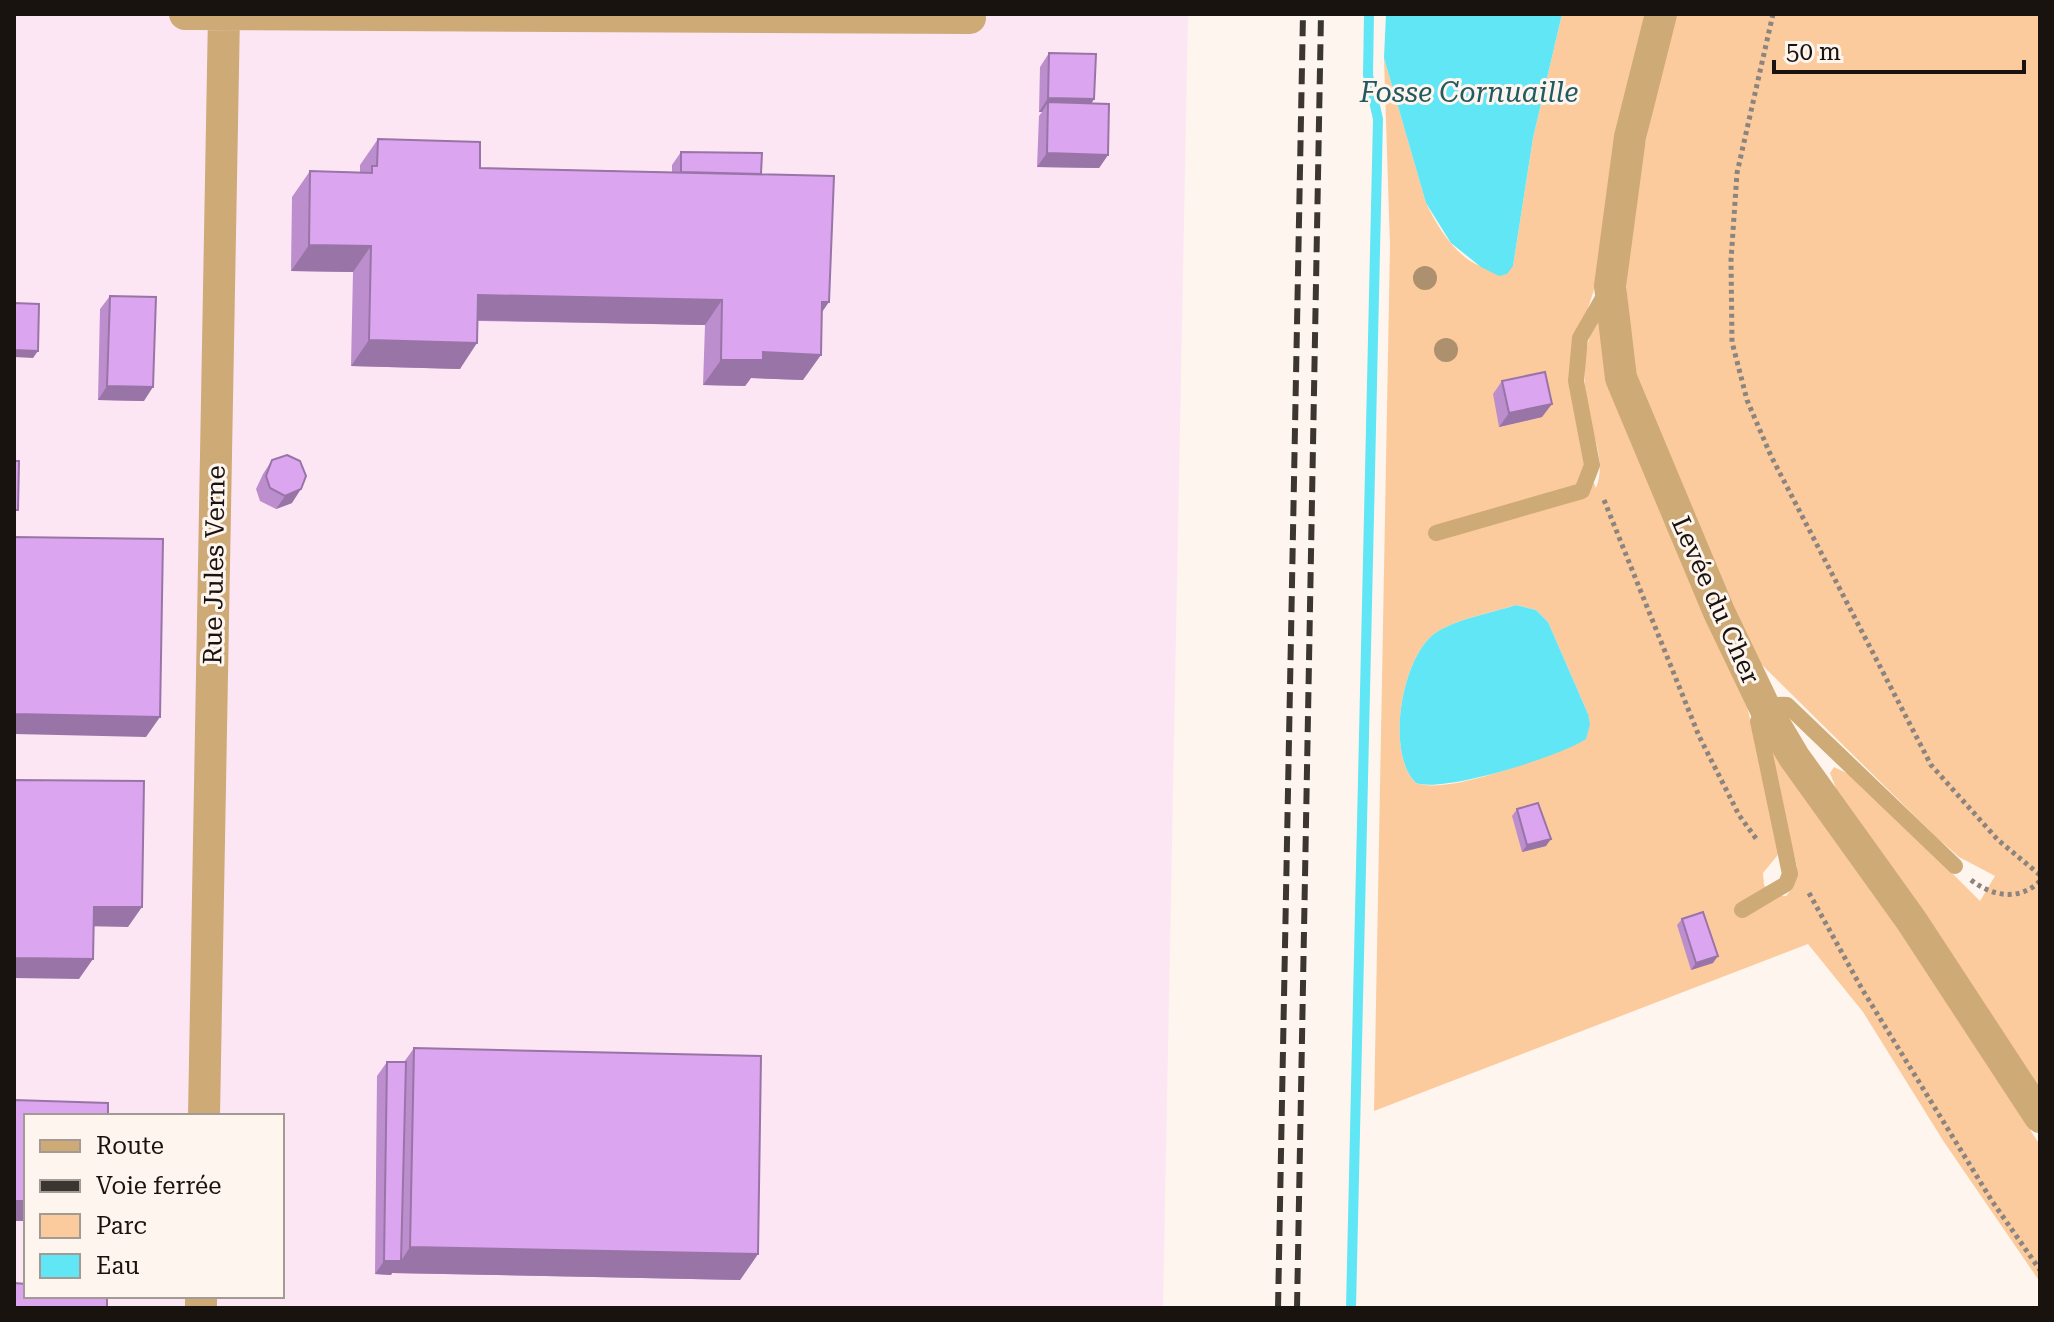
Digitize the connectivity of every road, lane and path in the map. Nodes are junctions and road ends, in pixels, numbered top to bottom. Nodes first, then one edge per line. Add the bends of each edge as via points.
1 (185, 14) edge
2 (224, 14) edge
3 (1661, 14) edge
4 (1773, 14) edge
5 (970, 18) dead end
6 (1610, 286) junction
7 (1592, 465) junction
8 (1436, 533) dead end
9 (1766, 710) junction
10 (1955, 866) joint
11 (1790, 874) junction
12 (2040, 878) edge
13 (1742, 910) dead end
14 (204, 1114) edge
15 (2040, 1117) edge
16 (2040, 1270) edge

1 - 2 street
2 - 5 street
2 - 14 street, Rue Jules Verne
3 - 6 street, Levée du Cher via 1630,137
4 - 12 path via 1737,173 1731,260 1732,342 1747,400 1931,765
6 - 7 lane via 1580,338 1576,381
6 - 9 street, Levée du Cher via 1621,378
7 - 8 lane via 1582,491
7 - 11 path via 1699,736 1739,815
9 - 10 lane via 1787,705
9 - 11 lane via 1758,721
9 - 15 street, Levée du Cher
10 - 12 path via 1992,893 2029,892
11 - 13 lane via 1786,884
11 - 16 path via 1814,898 1870,1002

